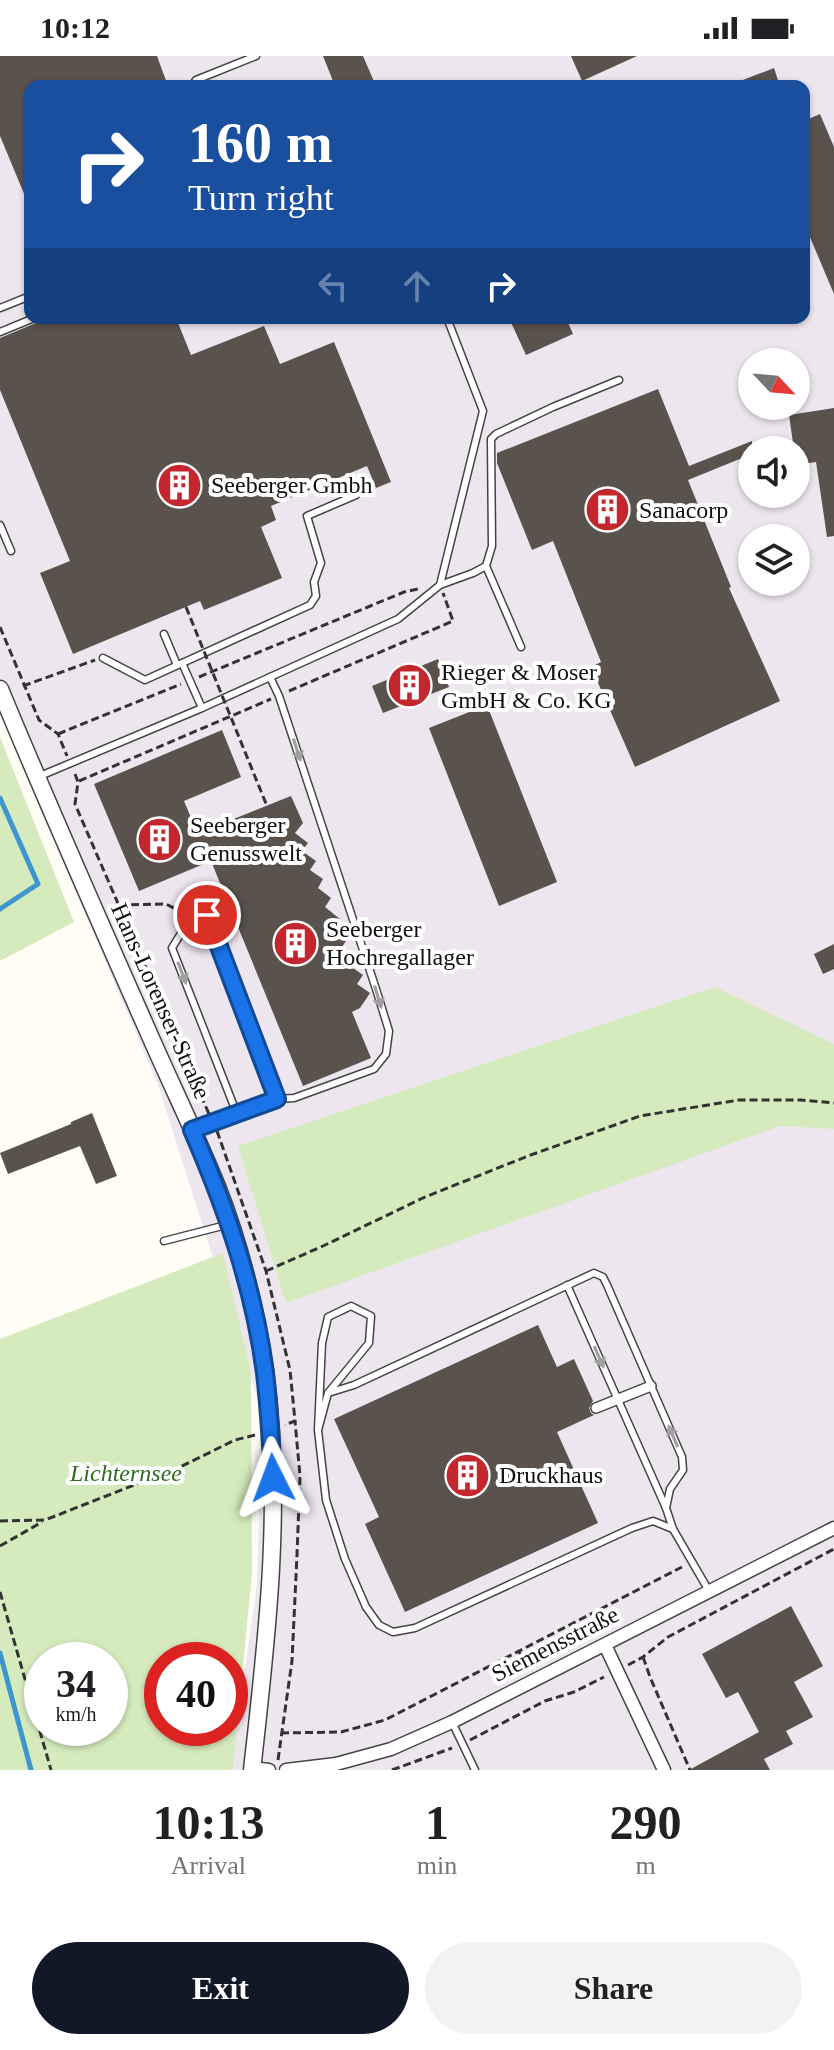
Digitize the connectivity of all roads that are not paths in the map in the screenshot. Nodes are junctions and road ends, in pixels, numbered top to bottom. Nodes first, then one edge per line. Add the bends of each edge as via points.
1 (256, 56) edge
2 (196, 80) edge
3 (24, 298) edge
4 (0, 308) edge
5 (24, 322) edge
6 (449, 324) edge
7 (0, 332) edge
8 (619, 380) dead end
9 (356, 495) dead end
10 (0, 525) edge
11 (11, 551) dead end
12 (486, 566) junction
13 (440, 585) junction
14 (164, 634) dead end
15 (521, 647) dead end
16 (103, 658) road end
17 (180, 664) junction
18 (270, 677) junction
19 (0, 689) edge
20 (202, 708) junction
21 (36, 778) junction
22 (277, 1099) junction
23 (237, 1114) junction
24 (192, 1130) junction
25 (230, 1224) junction
26 (164, 1241) dead end
27 (567, 1285) junction
28 (651, 1386) junction
29 (328, 1393) junction
30 (618, 1399) junction
31 (596, 1408) dead end
32 (318, 1430) junction
33 (666, 1508) junction
34 (834, 1528) edge
35 (673, 1529) junction
36 (709, 1591) junction
37 (605, 1645) junction
38 (452, 1722) junction
39 (337, 1767) edge
40 (258, 1769) edge
41 (286, 1770) edge
42 (475, 1770) edge
43 (664, 1770) edge

1 - 2 lane
3 - 4 lane
5 - 7 lane
6 - 13 lane via 483,411
8 - 12 lane via 491,439 492,546
9 - 17 lane via 307,516 321,563 310,605
10 - 11 lane
12 - 13 lane
12 - 15 lane
13 - 18 lane via 398,619
14 - 17 lane
16 - 17 lane via 145,680
17 - 20 lane
18 - 20 lane
18 -> 22 lane via 389,1031 386,1054 374,1069 294,1098
19 - 21 street, Hans-Lorenser-Straße
20 - 21 lane
21 - 24 street, Hans-Lorenser-Straße
22 - 23 lane
22 -> 23 lane via 207,915 194,919 172,948
23 - 24 lane
24 - 25 street, Hans-Lorenser-Straße
25 - 26 lane
25 - 40 street, Hans-Lorenser-Straße via 255,1319 271,1432 274,1500
27 - 28 lane via 594,1273 603,1277
27 - 29 lane
27 -> 30 lane
28 - 30 street
33 -> 28 lane via 670,1489 683,1470 682,1457
29 - 32 lane
29 - 32 lane via 369,1343 371,1316 351,1306 328,1317
30 - 31 street
30 - 33 lane
32 - 35 lane via 326,1500 345,1559 366,1607 379,1625 393,1632 415,1628 632,1528 653,1521
33 - 35 lane
34 - 36 street, Siemensstraße
35 - 36 lane
36 - 37 street, Siemensstraße
37 - 38 street, Siemensstraße
37 - 43 street
38 - 39 street, Siemensstraße
38 - 42 lane
39 - 41 street, Siemensstraße

